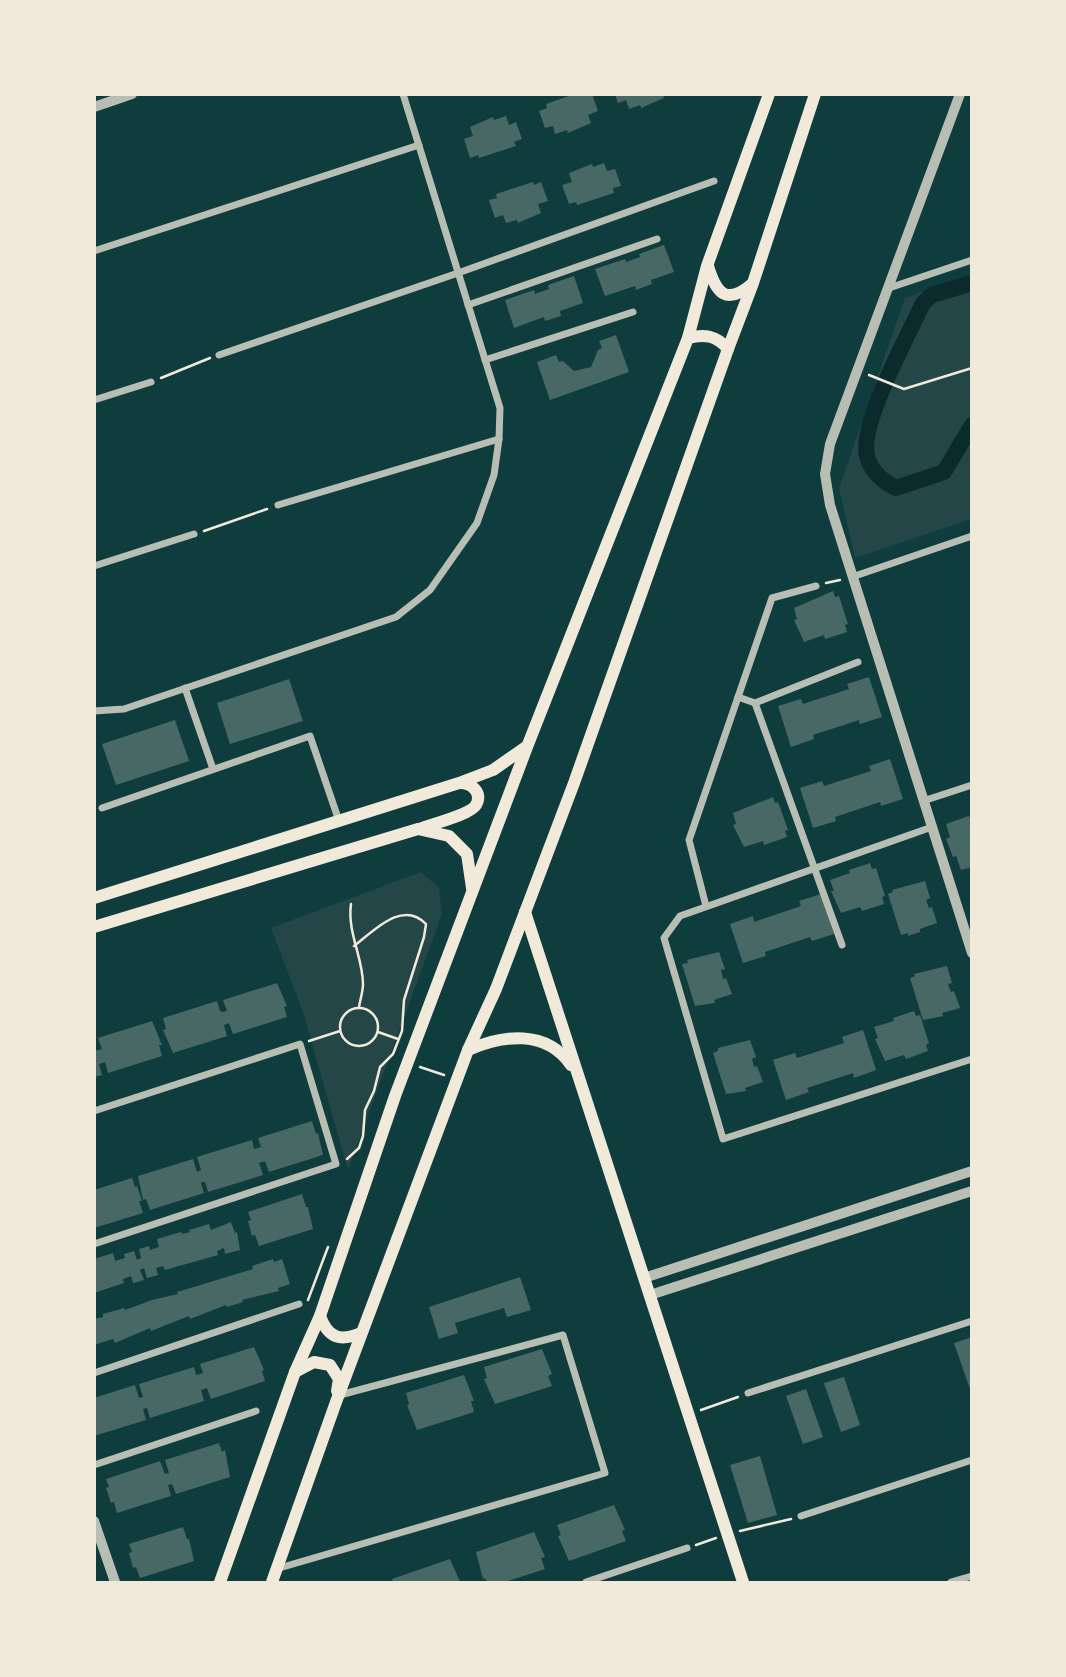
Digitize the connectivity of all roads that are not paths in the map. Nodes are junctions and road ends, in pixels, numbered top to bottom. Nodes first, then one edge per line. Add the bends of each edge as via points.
1 (132, 94) edge
2 (403, 94) edge
3 (769, 94) edge
4 (814, 94) edge
5 (960, 94) edge
6 (94, 107) edge
7 (419, 145) junction
8 (714, 181) dead end
9 (657, 239) dead end
10 (94, 251) edge
11 (971, 260) edge
12 (707, 266) junction
13 (458, 273) junction
14 (753, 283) junction
15 (889, 288) junction
16 (468, 305) junction
17 (633, 313) dead end
18 (688, 338) junction
19 (728, 349) junction
20 (219, 355) road end
21 (485, 360) junction
22 (151, 382) road end
23 (94, 400) edge
24 (499, 439) junction
25 (278, 505) road end
26 (194, 534) road end
27 (971, 536) edge
28 (94, 566) edge
29 (852, 577) junction
30 (816, 586) road end
31 (858, 662) dead end
32 (185, 688) junction
33 (738, 697) junction
34 (755, 703) junction
35 (94, 711) edge
36 (527, 747) junction
37 (214, 769) junction
38 (459, 783) junction
39 (971, 785) edge
40 (923, 800) junction
41 (102, 808) dead end
42 (340, 822) junction
43 (932, 827) junction
44 (418, 829) junction
45 (816, 868) junction
46 (473, 890) junction
47 (94, 898) edge
48 (706, 906) junction
49 (525, 912) junction
50 (94, 927) edge
51 (967, 927) edge
52 (842, 945) dead end
53 (971, 953) edge
54 (468, 1050) junction
55 (971, 1059) edge
56 (577, 1073) junction
57 (94, 1111) edge
58 (971, 1171) edge
59 (971, 1191) edge
60 (94, 1244) edge
61 (645, 1278) junction
62 (650, 1295) junction
63 (299, 1304) dead end
64 (320, 1316) junction
65 (971, 1321) edge
66 (361, 1333) junction
67 (295, 1372) junction
68 (94, 1373) edge
69 (748, 1393) road end
70 (337, 1399) junction
71 (256, 1411) dead end
72 (971, 1460) edge
73 (94, 1465) edge
74 (801, 1516) road end
75 (94, 1521) edge
76 (687, 1548) road end
77 (276, 1569) junction
78 (971, 1576) edge
79 (115, 1583) edge
80 (220, 1583) edge
81 (272, 1583) edge
82 (586, 1583) edge
83 (743, 1583) edge
84 (951, 1583) edge

1 - 6 street
2 - 7 street
3 - 12 main road
4 - 14 main road
5 - 15 street
7 - 10 street
7 - 13 street
8 - 13 street
9 - 16 street
11 - 15 street
12 - 14 main road via 717,290 725,295 741,293
12 - 18 main road
13 - 16 street
13 - 20 street
14 - 19 main road
15 - 29 street via 830,444 825,474
16 - 21 street
17 - 21 street
18 - 19 main road via 710,336
18 - 36 main road
19 - 49 main road
21 - 24 street via 500,408
22 - 23 street
24 - 25 street
24 - 32 street via 494,474 477,523 430,590 396,617
26 - 28 street
27 - 29 street
29 - 40 street
30 - 33 street via 772,598
31 - 34 street
32 - 35 street via 124,709
32 - 37 street
33 - 34 street
33 - 48 street via 689,840
34 - 45 street
36 - 38 main road via 493,770
36 - 46 main road
37 - 41 street
37 - 42 street via 310,736
38 - 42 main road
38 - 44 main road via 475,788 476,805
39 - 40 street
40 - 43 street
42 - 47 main road
43 - 45 street
43 - 51 street
44 - 46 main road via 449,836 467,855
44 - 50 main road
45 - 48 street
45 - 52 street
46 - 64 main road
48 - 55 street via 680,916 664,938 723,1139
49 - 54 main road
49 - 56 main road
51 - 53 street
54 - 56 main road via 506,1037 527,1038 547,1043 565,1055
54 - 66 main road
56 - 61 main road
57 - 60 street via 300,1044 337,1164
58 - 61 street
59 - 62 street
61 - 62 main road
62 - 83 main road
63 - 68 street
64 - 66 main road via 324,1328 336,1337 347,1339
64 - 67 main road
65 - 69 street
66 - 70 main road
67 - 70 main road via 314,1362 330,1365 339,1379
67 - 80 main road
70 - 77 main road
70 - 77 street via 563,1335 605,1473
71 - 73 street
72 - 74 street
75 - 79 street
76 - 82 street
77 - 81 main road
78 - 84 street

